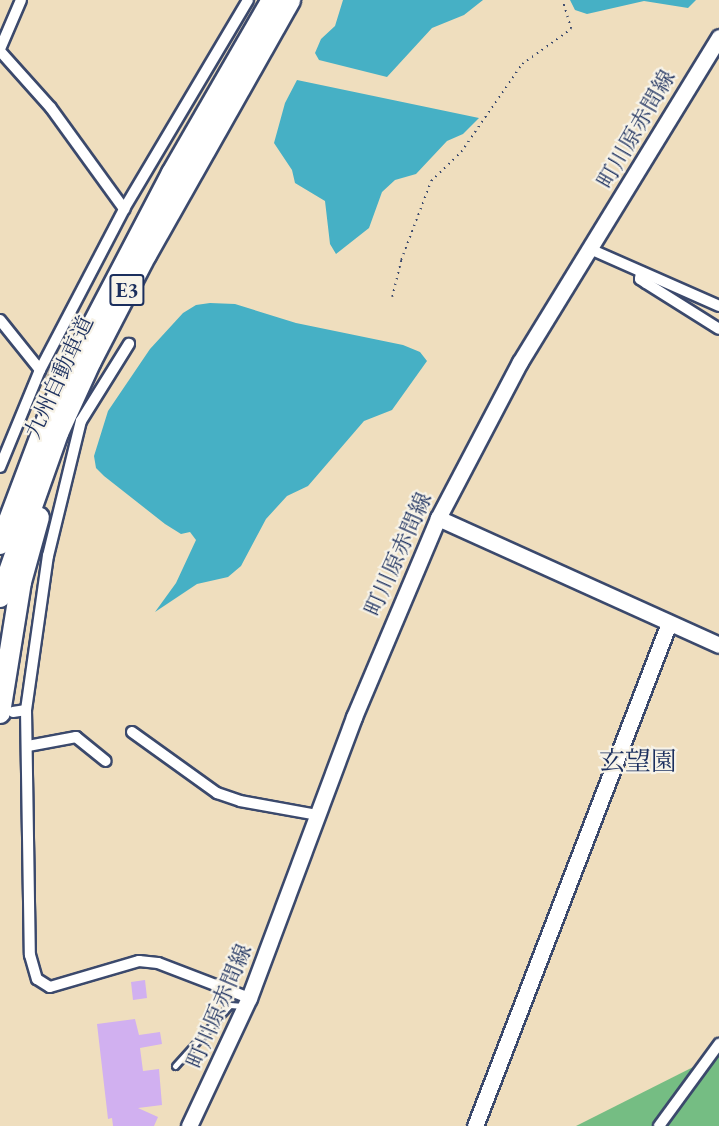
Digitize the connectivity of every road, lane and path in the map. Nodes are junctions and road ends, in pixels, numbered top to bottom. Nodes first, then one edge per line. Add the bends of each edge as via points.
1 (21, 0) edge
2 (248, 0) edge
3 (272, 0) edge
4 (290, 0) edge
5 (562, 0) edge
6 (719, 37) edge
7 (0, 50) edge
8 (124, 209) junction
9 (590, 249) junction
10 (641, 272) junction
11 (392, 297) dead end
12 (719, 306) edge
13 (0, 320) edge
14 (719, 329) edge
15 (129, 344) dead end
16 (91, 361) junction
17 (40, 370) junction
18 (0, 467) edge
19 (438, 518) junction
20 (0, 544) edge
21 (0, 597) edge
22 (669, 623) junction
23 (719, 645) edge
24 (26, 710) junction
25 (6, 713) edge
26 (132, 732) dead end
27 (28, 746) junction
28 (106, 760) dead end
29 (317, 815) junction
30 (247, 1002) junction
31 (719, 1044) edge
32 (175, 1066) dead end
33 (189, 1126) edge
34 (475, 1126) edge
35 (659, 1126) edge

1 - 7 street
2 - 8 street
3 - 20 highway, 九州自動車道 / E3 via 172,173 84,341 49,414
4 - 16 highway, 九州自動車道 / E3 via 151,244
5 - 11 path via 572,29 522,64 462,152 431,181 401,260
6 - 9 main road, 町川原赤間線
7 - 8 street via 51,108
8 - 17 street
9 - 10 street
9 - 19 main road, 町川原赤間線 via 520,362
10 - 12 street
10 - 14 street via 640,279 646,284
13 - 17 street
15 - 24 street via 81,421 75,441 37,611
16 - 21 highway, 九州自動車道 / E3 via 58,433
16 - 25 highway via 28,555
17 - 18 street
19 - 22 main road
19 - 29 main road, 町川原赤間線 via 382,644
22 - 23 main road
22 - 34 main road
24 - 25 street
24 - 27 street
26 - 29 street via 217,793
27 - 28 street via 76,737
27 - 30 street via 30,955 37,979 50,987 139,961 158,963
29 - 30 main road, 町川原赤間線
30 - 32 lane via 230,1005
30 - 33 main road, 町川原赤間線
31 - 35 street

